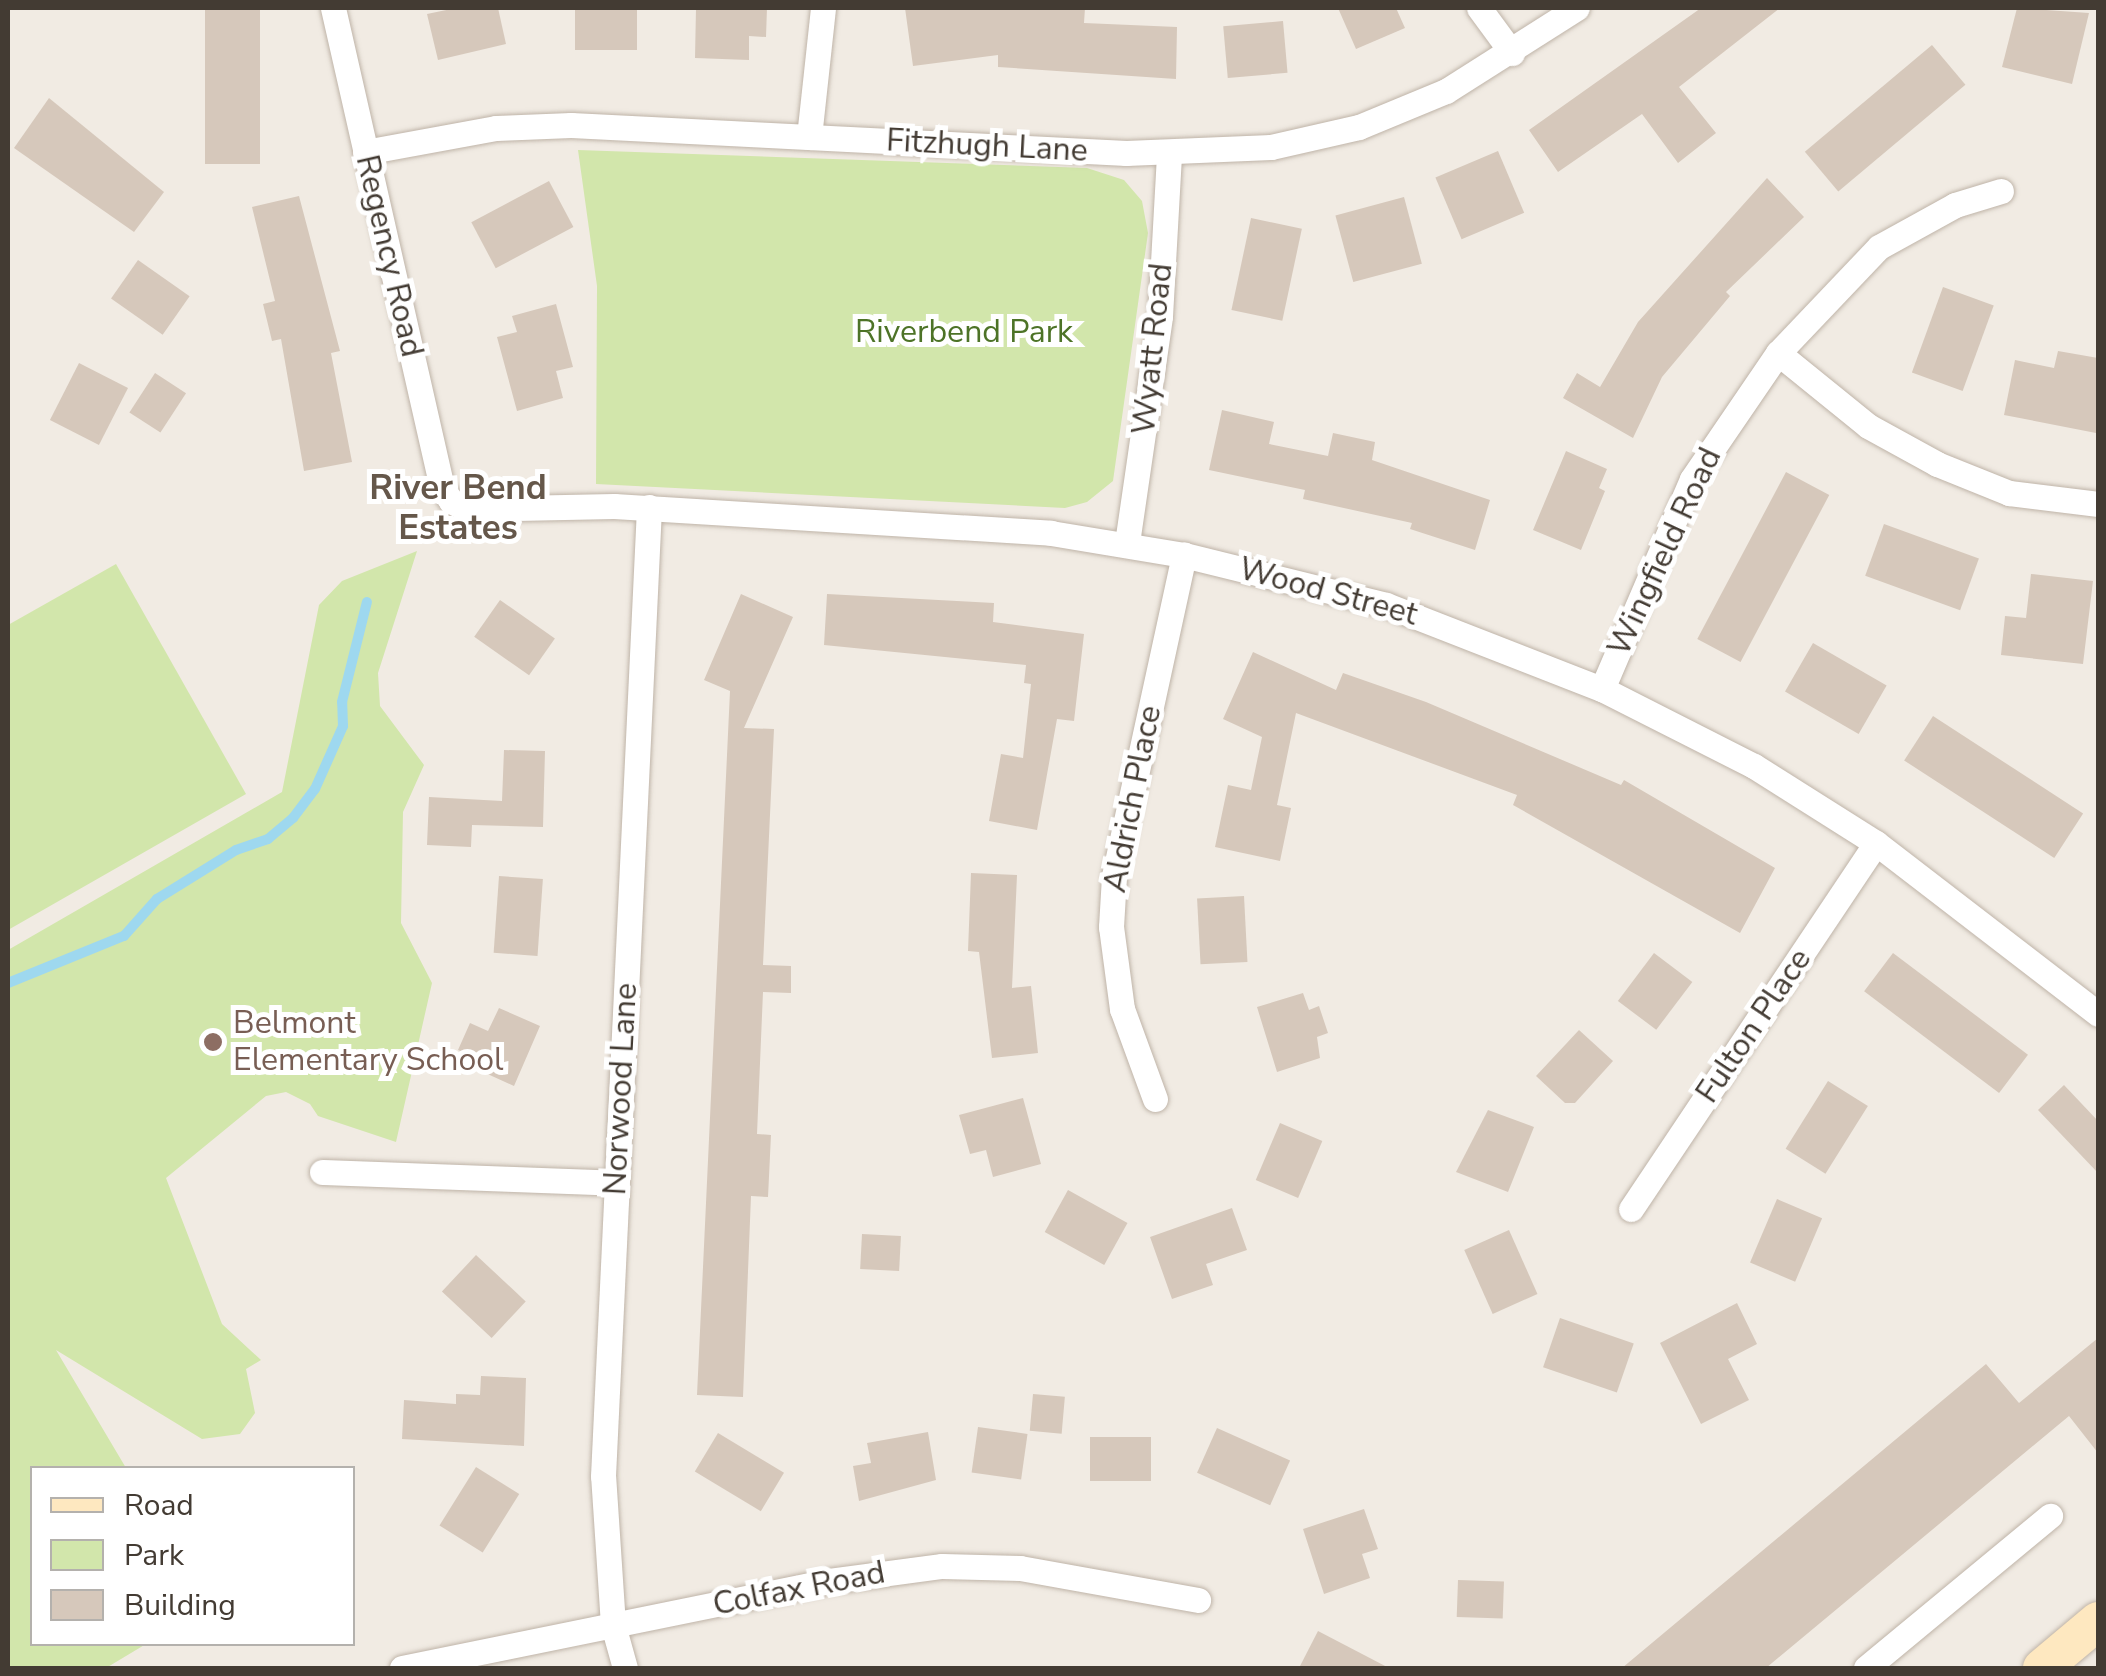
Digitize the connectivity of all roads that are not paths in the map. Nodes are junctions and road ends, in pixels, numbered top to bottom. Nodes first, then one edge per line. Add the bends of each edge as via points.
1 (332, 8) edge
2 (823, 8) edge
3 (1479, 8) edge
4 (1576, 8) edge
5 (1512, 53) junction
6 (809, 137) junction
7 (365, 152) junction
8 (1170, 154) junction
9 (2001, 191) dead end
10 (1778, 353) junction
11 (451, 501) joint
12 (2098, 504) edge
13 (649, 507) junction
14 (1127, 543) junction
15 (1184, 555) junction
16 (1602, 689) junction
17 (1876, 843) junction
18 (2098, 1014) edge
19 (1155, 1099) dead end
20 (322, 1172) dead end
21 (616, 1183) junction
22 (1631, 1209) dead end
23 (2050, 1516) dead end
24 (1198, 1600) dead end
25 (2098, 1621) edge
26 (613, 1626) junction
27 (402, 1668) edge
28 (625, 1668) edge
29 (1866, 1668) edge
30 (2042, 1668) edge

1 - 7 street, Regency Road
2 - 6 street
3 - 5 street
4 - 5 street, Fitzhugh Lane
5 - 8 street, Fitzhugh Lane via 1446,91 1360,127 1271,147
6 - 7 street, Fitzhugh Lane via 536,125
6 - 8 street, Fitzhugh Lane
7 - 11 street, Regency Road via 442,488
8 - 14 street, Wyatt Road via 1160,316
9 - 10 street, Wingfield Road via 1955,205 1880,247
10 - 12 street via 1868,426 1937,464 2010,493
10 - 16 street, Wingfield Road via 1692,479
11 - 13 street, Wood Street via 466,509
13 - 14 street, Wood Street via 985,526
13 - 21 street, Norwood Lane
14 - 15 street, Wood Street
15 - 16 street, Wood Street via 1386,605
15 - 19 street, Aldrich Place via 1114,876 1111,927 1122,1009
16 - 17 street, Wood Street via 1754,766
17 - 18 street, Wood Street
17 - 22 street, Fulton Place
20 - 21 street
21 - 26 street, Norwood Lane via 603,1476
23 - 29 street
24 - 26 street, Colfax Road via 1020,1568 942,1566 829,1581
25 - 30 street
26 - 27 street, Colfax Road
26 - 28 street, Norwood Lane

